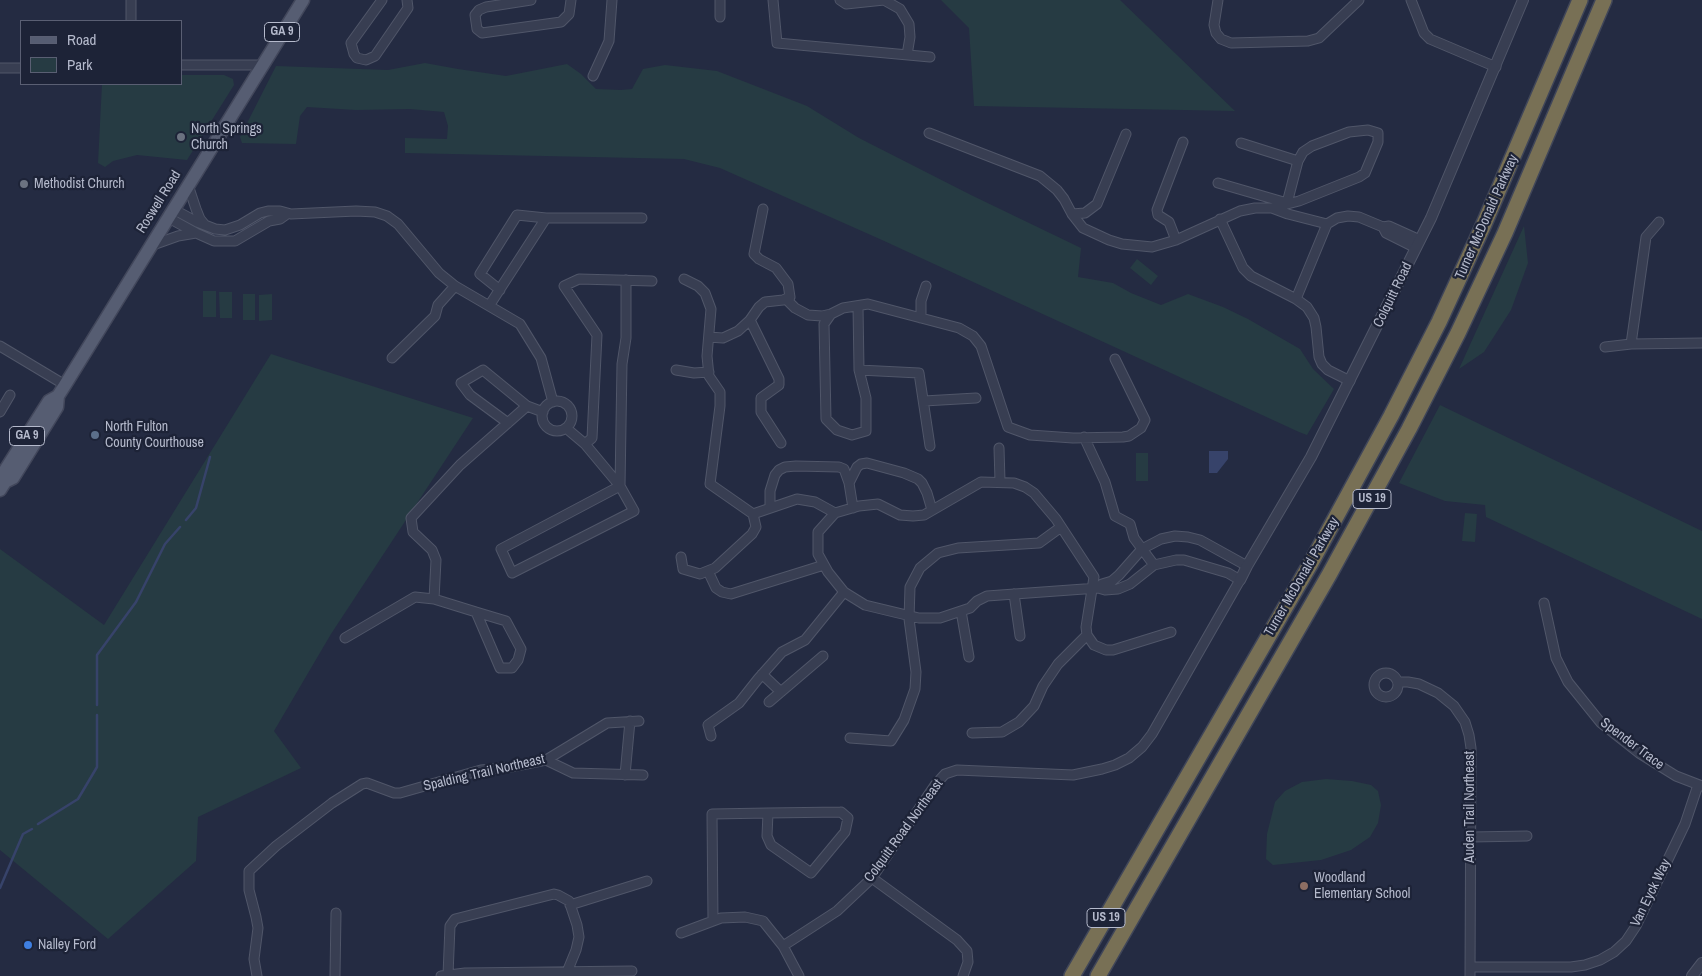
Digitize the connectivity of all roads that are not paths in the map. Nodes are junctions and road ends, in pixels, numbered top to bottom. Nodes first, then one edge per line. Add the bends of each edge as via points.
1 (131, 0) edge
2 (302, 0) edge
3 (382, 0) edge
4 (407, 0) edge
5 (531, 0) edge
6 (571, 0) edge
7 (612, 0) edge
8 (720, 0) edge
9 (773, 0) edge
10 (840, 0) edge
11 (1218, 0) edge
12 (1359, 0) edge
13 (1411, 0) edge
14 (1524, 0) edge
15 (1580, 0) edge
16 (1604, 0) edge
17 (720, 17) dead end
18 (131, 20) edge
19 (907, 55) junction
20 (930, 57) dead end
21 (182, 65) edge
22 (262, 65) junction
23 (1496, 67) junction
24 (0, 68) edge
25 (20, 68) edge
26 (593, 76) dead end
27 (929, 133) dead end
28 (1126, 134) dead end
29 (1183, 142) dead end
30 (1241, 143) dead end
31 (1298, 160) junction
32 (1218, 183) dead end
33 (188, 184) junction
34 (1287, 203) junction
35 (1272, 208) junction
36 (763, 209) dead end
37 (170, 213) junction
38 (287, 214) junction
39 (1072, 214) junction
40 (546, 218) junction
41 (642, 218) dead end
42 (1220, 219) junction
43 (1659, 222) dead end
44 (1327, 224) junction
45 (205, 225) junction
46 (196, 233) junction
47 (1176, 240) junction
48 (1418, 244) junction
49 (150, 246) junction
50 (684, 279) dead end
51 (626, 280) junction
52 (652, 281) dead end
53 (455, 286) junction
54 (926, 286) dead end
55 (500, 290) junction
56 (786, 299) junction
57 (1296, 299) junction
58 (489, 306) junction
59 (858, 306) junction
60 (831, 314) junction
61 (921, 318) junction
62 (750, 320) junction
63 (709, 337) junction
64 (1702, 343) edge
65 (1631, 344) junction
66 (0, 346) edge
67 (1605, 347) dead end
68 (392, 358) dead end
69 (1115, 359) dead end
70 (676, 370) dead end
71 (859, 370) junction
72 (709, 372) junction
73 (1350, 382) junction
74 (61, 390) junction
75 (10, 395) dead end
76 (976, 398) dead end
77 (924, 401) junction
78 (553, 402) junction
79 (527, 406) junction
80 (0, 412) edge
81 (543, 412) junction
82 (508, 423) junction
83 (566, 428) junction
84 (1084, 437) junction
85 (781, 443) dead end
86 (585, 444) junction
87 (930, 446) dead end
88 (998, 448) dead end
89 (1000, 481) junction
90 (850, 483) junction
91 (2, 486) edge
92 (620, 486) junction
93 (770, 508) junction
94 (853, 508) junction
95 (932, 510) junction
96 (753, 514) junction
97 (835, 514) junction
98 (1061, 527) junction
99 (1142, 549) junction
100 (681, 557) dead end
101 (824, 565) junction
102 (1154, 565) junction
103 (1247, 566) junction
104 (708, 571) junction
105 (1240, 580) junction
106 (1095, 589) junction
107 (844, 592) junction
108 (1014, 594) junction
109 (434, 600) junction
110 (1544, 603) dead end
111 (961, 611) junction
112 (476, 612) junction
113 (909, 615) junction
114 (1171, 632) dead end
115 (1086, 635) junction
116 (1020, 636) dead end
117 (345, 638) dead end
118 (823, 656) dead end
119 (969, 657) dead end
120 (762, 674) junction
121 (1398, 682) dead end
122 (780, 692) junction
123 (769, 702) dead end
124 (972, 732) dead end
125 (711, 736) dead end
126 (850, 738) dead end
127 (546, 760) junction
128 (625, 776) junction
129 (644, 776) dead end
130 (1700, 785) edge
131 (768, 813) junction
132 (1526, 836) dead end
133 (1471, 837) junction
134 (872, 878) junction
135 (647, 881) dead end
136 (570, 905) junction
137 (336, 913) dead end
138 (713, 921) junction
139 (681, 933) dead end
140 (783, 946) junction
141 (1107, 961) junction
142 (1702, 963) edge
143 (632, 971) dead end
144 (1470, 971) edge
145 (567, 972) junction
146 (444, 975) edge
147 (257, 976) edge
148 (335, 976) edge
149 (799, 976) edge
150 (963, 976) edge
151 (1072, 976) edge
152 (1098, 976) edge
153 (1104, 976) edge
154 (1692, 976) edge

1 - 18 street
2 - 22 main road, Roswell Road / GA 9
3 - 4 street via 351,43 358,58 366,60 375,56 408,8
5 - 6 street via 478,10 475,15 477,29 482,33 561,22 569,14
7 - 26 street via 609,41
8 - 17 street
9 - 19 street via 777,43
10 - 19 street via 846,4 884,0 900,9 909,24
11 - 12 street via 1216,33 1231,43 1319,38
13 - 23 street via 1424,33 1430,39
14 - 23 street, Colquitt Road
15 - 151 highway, Turner McDonald Parkway / US 19 via 1484,224 1391,416 1311,563
16 - 141 highway, Turner McDonald Parkway / US 19 via 1501,241 1405,437 1334,567
19 - 20 street
21 - 22 street
22 - 33 main road, Roswell Road / GA 9
23 - 48 street, Colquitt Road
24 - 25 street
27 - 39 street via 1040,176 1057,190
28 - 39 street via 1097,204 1085,213
29 - 47 street via 1157,210 1169,222
30 - 31 street
31 - 34 street
31 - 34 street via 1312,146 1349,132 1378,132 1378,142 1365,173
32 - 34 street
33 - 37 main road, Roswell Road / GA 9
33 - 45 street
34 - 35 street
35 - 42 street via 1240,211
35 - 44 street
36 - 56 street via 754,254 776,268 788,284 790,297
37 - 45 street
37 - 46 street
37 - 49 main road, Roswell Road / GA 9
38 - 45 street via 280,211 260,213 225,230
38 - 46 street via 235,241 214,241
38 - 53 street via 376,212 394,220 439,273
39 - 47 street via 1084,228 1122,244 1152,247
40 - 41 street
40 - 55 street
40 - 55 street via 517,215 480,274
42 - 47 street
42 - 57 street via 1242,268
43 - 65 street via 1646,237
44 - 48 street via 1337,218 1359,217 1383,227 1386,233
44 - 57 street
46 - 49 street
48 - 73 street, Colquitt Road
49 - 74 main road, Roswell Road / GA 9
50 - 63 street via 705,294 710,309
51 - 52 street
51 - 86 street via 579,279 564,286 597,335 592,438
51 - 92 street
53 - 58 street
53 - 68 street via 438,305 435,316
54 - 61 street via 921,301
55 - 58 street
56 - 60 street via 808,315
56 - 62 street via 765,302
57 - 73 street via 1314,318 1319,357 1326,368
58 - 78 street via 520,324 540,358
59 - 60 street
59 - 61 street via 868,304
59 - 71 street
60 - 71 street via 824,324 826,419 837,430 852,435 866,431 866,398
61 - 84 street via 959,328 973,336 981,346 1008,427 1030,436
62 - 63 street via 723,338
62 - 85 street via 779,379 779,385 761,398 761,412
63 - 72 street
64 - 65 street
65 - 67 street
66 - 74 street
69 - 84 street via 1145,422 1129,436
70 - 72 street
71 - 77 street via 919,373
72 - 96 street via 720,392 710,484
73 - 103 street, Colquitt Road via 1311,457
74 - 91 main road, Roswell Road / GA 9 via 49,401 4,472
75 - 80 street
76 - 77 street
77 - 87 street
78 - 81 street
78 - 83 street via 562,402 571,412 571,421
79 - 81 street
79 - 82 street
79 - 82 street via 483,370 460,383 470,395
81 - 83 street via 543,420 550,430
82 - 109 street via 460,465 411,518 413,532 432,550 436,560
83 - 86 street
84 - 99 street via 1105,482 1115,516 1130,524
86 - 92 street
88 - 89 street
89 - 95 street via 980,482
89 - 98 street via 1025,486
90 - 93 street via 844,469 839,467 785,467 779,470 770,486
90 - 94 street
90 - 95 street via 861,464 904,473 922,483
92 - 92 street via 634,511 512,572 501,549
93 - 96 street
93 - 97 street via 797,499 815,502
94 - 95 street via 878,504 900,515 913,516
94 - 97 street
96 - 104 street via 756,527 752,534
97 - 101 street via 818,532 818,554
98 - 106 street via 1094,577
98 - 113 street via 1039,544 958,548 938,554 920,568 910,587
99 - 102 street
99 - 103 street via 1161,539 1188,537 1209,544
99 - 106 street via 1119,575
100 - 104 street via 683,569 700,574
101 - 104 street via 731,594 716,588
101 - 107 street
102 - 105 street via 1184,560 1228,573
102 - 106 street via 1118,589
103 - 105 street, Colquitt Road
105 - 134 street, Colquitt Road Northeast via 1152,734 1129,758 1102,769 1073,775 957,770 945,774
106 - 108 street
106 - 115 street via 1086,619
107 - 113 street via 865,605
107 - 120 street via 805,640 782,652
108 - 111 street via 987,596
108 - 116 street
109 - 112 street
109 - 117 street via 415,597
110 - 130 street, Spender Trace via 1556,658 1568,682 1601,723 1639,753 1676,776
111 - 113 street via 940,618
111 - 119 street
112 - 112 street via 506,621 520,649 512,668 500,668
113 - 126 street via 916,672 915,689 904,720 891,741
114 - 115 street via 1113,650 1100,648
115 - 124 street via 1058,664 1034,706 1019,722 1002,732
118 - 122 street
120 - 122 street
120 - 125 street via 739,703 708,725
121 - 133 street, Auden Trail Northeast via 1419,684 1438,693 1454,706 1464,722 1471,748
122 - 123 street
127 - 128 street via 573,773
127 - 128 street, Spalding Trail Northeast via 607,723 635,721
127 - 147 street, Spalding Trail Northeast via 481,770 400,794 371,783 362,784 303,824 249,871 249,890 258,928 254,959
128 - 129 street
130 - 144 street, Van Eyck Way via 1636,926 1614,952 1600,960 1571,967
131 - 131 street via 841,812 848,818 845,832 811,873 771,845 767,836
131 - 138 street via 712,814
132 - 133 street
133 - 144 street, Auden Trail Northeast
134 - 140 street, Colquitt Road Northeast via 837,911
134 - 150 street via 957,940 967,951 968,962
135 - 136 street
136 - 145 street via 579,937
136 - 146 street via 566,898 554,894 455,919 450,926
137 - 148 street
138 - 139 street
138 - 140 street via 745,917 762,921
140 - 149 street
141 - 152 highway, Turner McDonald Parkway / US 19
141 - 153 highway
142 - 154 street
143 - 145 street
145 - 146 street

